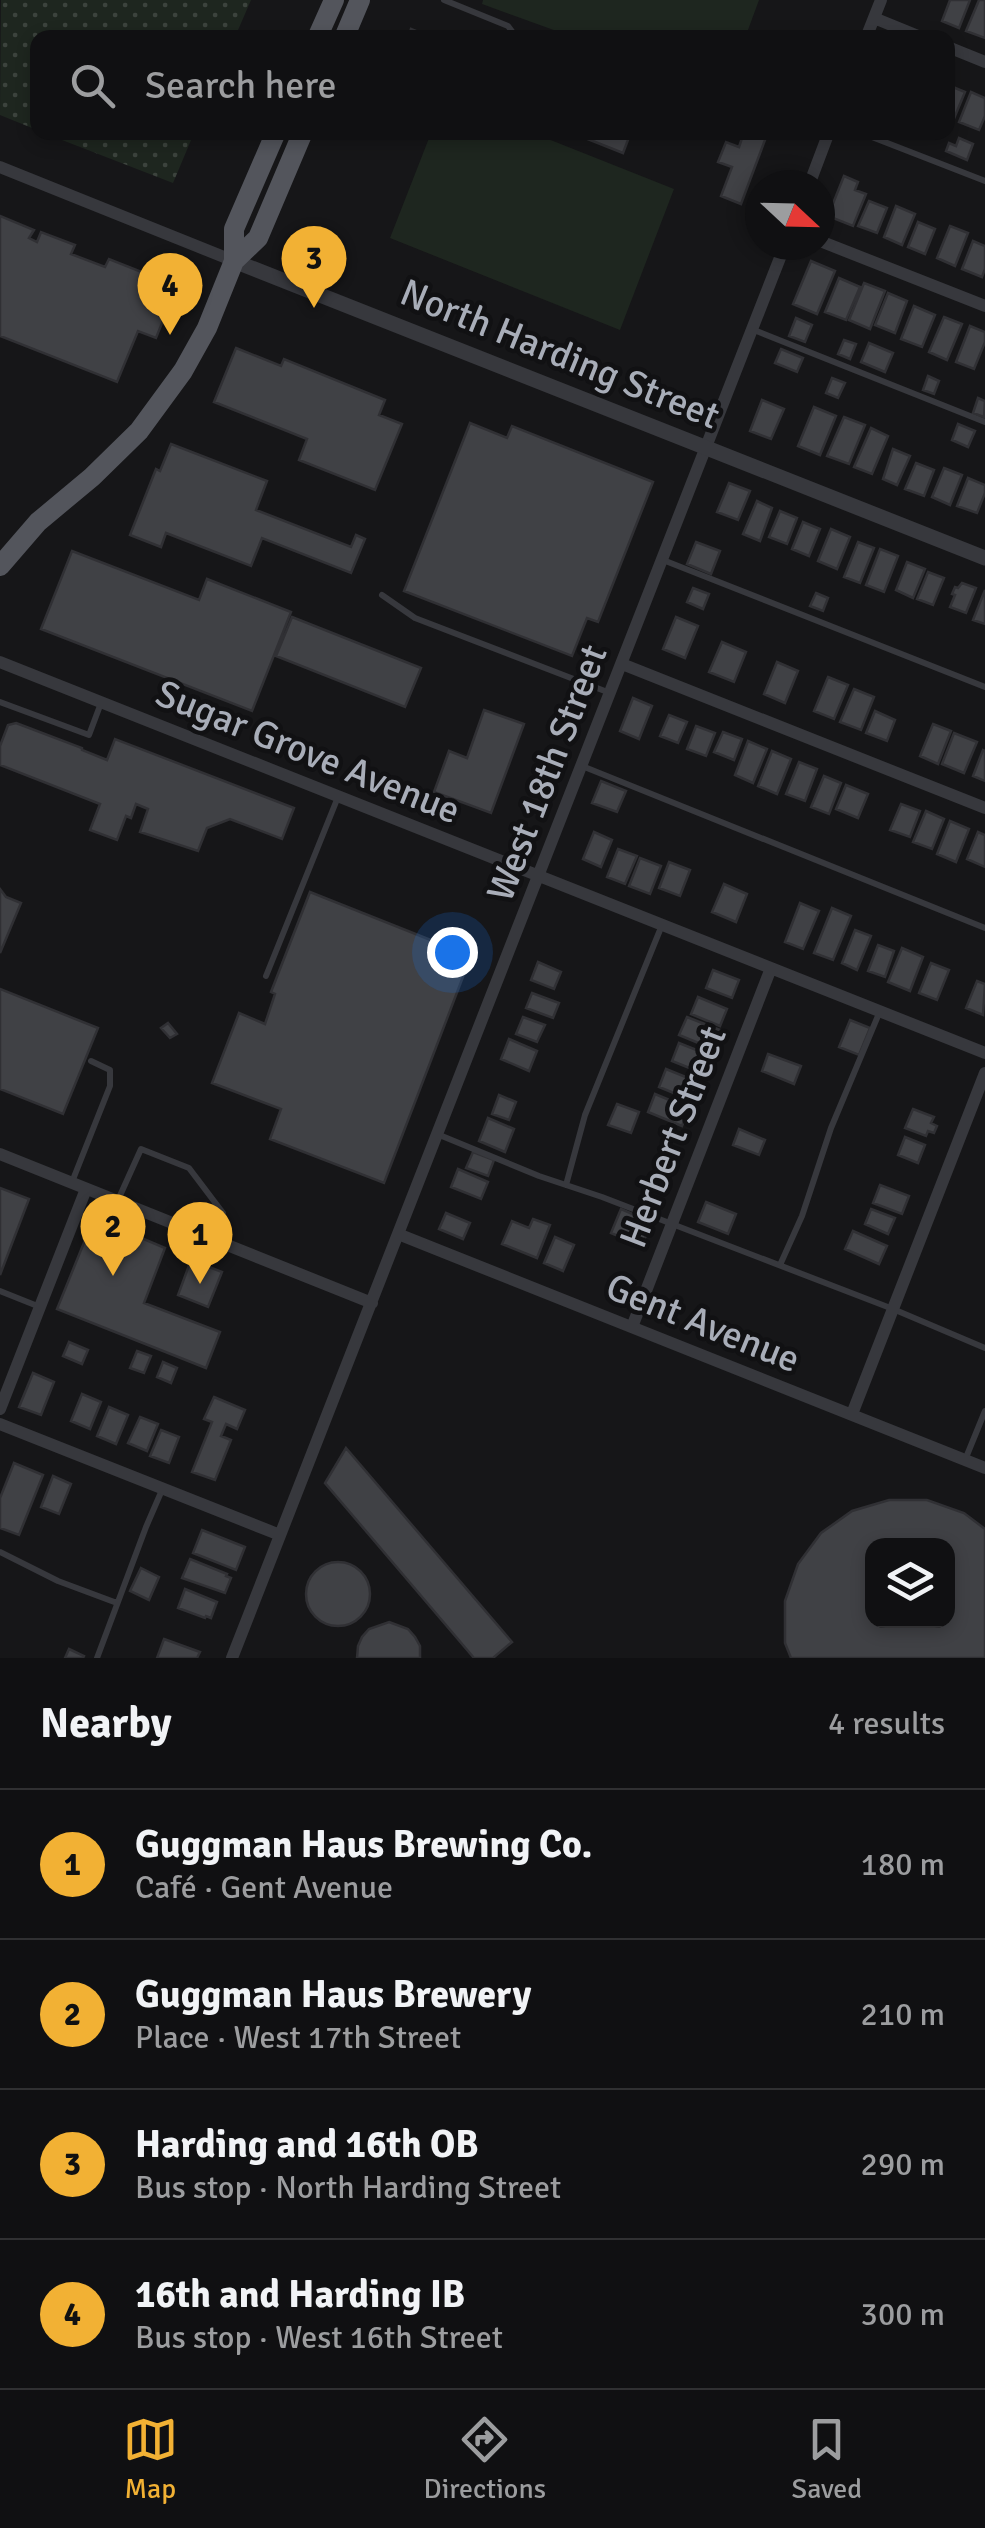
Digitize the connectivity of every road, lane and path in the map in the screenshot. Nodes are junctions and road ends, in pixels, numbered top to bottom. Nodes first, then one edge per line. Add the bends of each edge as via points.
1 (334, 0) edge
2 (360, 0) edge
3 (444, 0) edge
4 (881, 0) edge
5 (874, 18) junction
6 (321, 30) edge
7 (347, 30) edge
8 (511, 30) edge
9 (869, 30) edge
10 (903, 30) edge
11 (955, 51) edge
12 (985, 62) edge
13 (273, 140) edge
14 (300, 140) edge
15 (826, 140) edge
16 (878, 140) edge
17 (0, 167) edge
18 (815, 170) edge
19 (985, 182) edge
20 (835, 246) edge
21 (779, 260) edge
22 (234, 261) junction
23 (985, 306) edge
24 (752, 330) junction
25 (985, 422) edge
26 (707, 447) junction
27 (985, 558) edge
28 (663, 560) junction
29 (0, 566) edge
30 (382, 595) dead end
31 (0, 662) edge
32 (622, 664) junction
33 (985, 687) edge
34 (610, 694) junction
35 (0, 702) edge
36 (101, 702) junction
37 (582, 766) junction
38 (338, 796) junction
39 (985, 808) edge
40 (539, 876) junction
41 (662, 925) junction
42 (985, 928) edge
43 (771, 968) junction
44 (266, 976) dead end
45 (880, 1011) junction
46 (985, 1053) edge
47 (91, 1060) dead end
48 (985, 1073) edge
49 (437, 1134) junction
50 (0, 1154) edge
51 (72, 1183) junction
52 (566, 1185) junction
53 (86, 1189) junction
54 (118, 1202) junction
55 (672, 1224) junction
56 (398, 1234) junction
57 (212, 1240) junction
58 (780, 1266) junction
59 (0, 1291) edge
60 (372, 1303) junction
61 (40, 1308) junction
62 (893, 1309) junction
63 (632, 1327) junction
64 (985, 1348) edge
65 (0, 1409) edge
66 (985, 1411) edge
67 (852, 1414) junction
68 (0, 1424) edge
69 (966, 1460) junction
70 (985, 1468) edge
71 (162, 1489) junction
72 (280, 1536) junction
73 (0, 1552) edge
74 (118, 1603) junction
75 (97, 1658) edge
76 (232, 1658) edge

1 - 6 main road
2 - 7 main road
3 - 8 lane
4 - 5 street
5 - 9 street
5 - 10 street
11 - 12 street
13 - 22 main road via 234,229
14 - 22 main road via 258,238
15 - 18 street
16 - 19 lane
17 - 22 street, North Harding Street
20 - 23 street
21 - 24 street, West 18th Street
22 - 26 street, North Harding Street
22 - 29 main road via 204,335 151,417
24 - 25 lane
24 - 26 street, West 18th Street
26 - 27 street, North Harding Street
26 - 28 street, West 18th Street
28 - 32 street, West 18th Street
28 - 33 lane
30 - 34 lane via 415,618
31 - 36 street, Sugar Grove Avenue
32 - 34 street, West 18th Street
32 - 39 street
34 - 37 street, West 18th Street
35 - 36 lane via 88,735
36 - 38 street, Sugar Grove Avenue
37 - 40 street, West 18th Street
37 - 42 lane
38 - 40 street, Sugar Grove Avenue
38 - 44 lane
40 - 41 street, Sugar Grove Avenue
40 - 49 street, West 18th Street
41 - 43 street, Sugar Grove Avenue
41 - 52 lane via 585,1115
43 - 45 street, Sugar Grove Avenue
43 - 55 street, Herbert Street
45 - 46 street, Sugar Grove Avenue
45 - 58 lane
47 - 51 lane via 110,1070 110,1086
48 - 62 street
49 - 52 lane
49 - 56 street, West 18th Street
50 - 51 street
51 - 53 street
52 - 55 lane
53 - 54 street
53 - 61 street
54 - 57 street
54 - 57 lane via 141,1149 188,1168 223,1213
55 - 58 lane
55 - 63 street, Herbert Street
56 - 60 street, West 18th Street
56 - 63 street, Gent Avenue
57 - 60 street
58 - 62 lane
59 - 61 lane
60 - 72 street, West 18th Street
61 - 65 street
62 - 64 lane
62 - 67 street
63 - 67 street, Gent Avenue
66 - 69 lane
67 - 69 street, Gent Avenue
68 - 71 street
69 - 70 street, Gent Avenue
71 - 72 street
71 - 74 lane
72 - 76 street, West 18th Street
73 - 74 lane
74 - 75 lane

